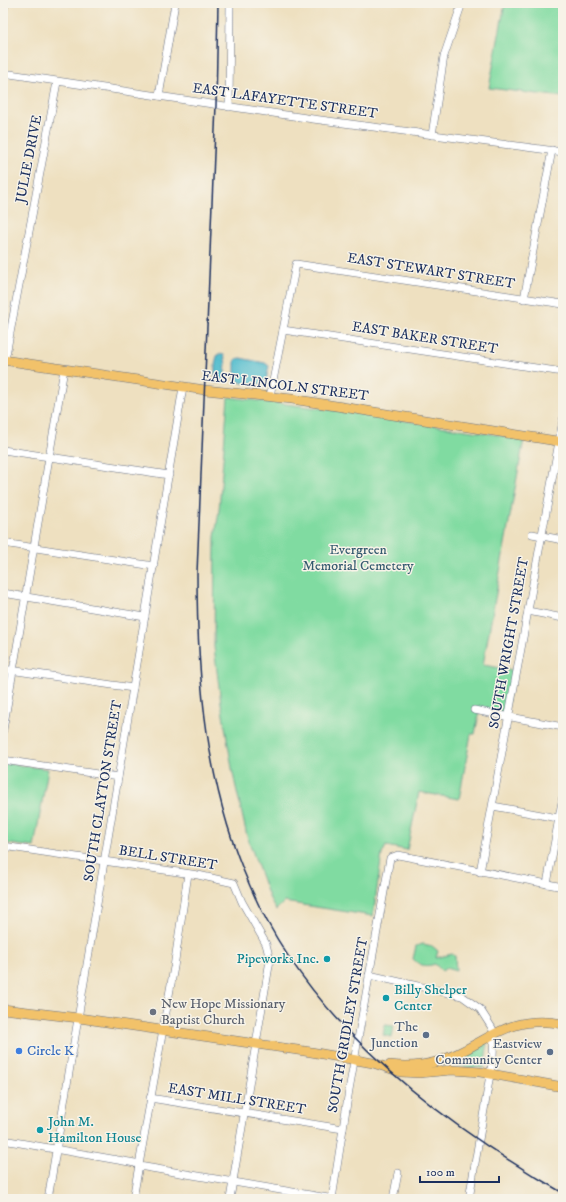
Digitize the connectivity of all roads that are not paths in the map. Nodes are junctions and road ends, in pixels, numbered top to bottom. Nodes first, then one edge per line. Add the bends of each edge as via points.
1 (5, 3) edge
2 (175, 3) edge
3 (230, 3) edge
4 (462, 3) edge
5 (3, 14) edge
6 (3, 73) edge
7 (57, 82) junction
8 (159, 96) junction
9 (228, 107) junction
10 (432, 135) junction
11 (552, 150) junction
12 (563, 152) edge
13 (524, 298) junction
14 (563, 304) edge
15 (283, 330) junction
16 (4, 360) edge
17 (64, 369) junction
18 (563, 372) edge
19 (183, 387) junction
20 (270, 396) junction
21 (563, 420) edge
22 (561, 442) edge
23 (3, 450) edge
24 (50, 457) junction
25 (169, 475) junction
26 (532, 534) dead end
27 (542, 536) junction
28 (563, 540) edge
29 (3, 543) edge
30 (35, 548) junction
31 (154, 566) junction
32 (3, 593) edge
33 (26, 597) junction
34 (528, 612) junction
35 (145, 616) junction
36 (563, 618) edge
37 (3, 669) edge
38 (13, 670) junction
39 (133, 688) junction
40 (474, 710) dead end
41 (509, 717) junction
42 (563, 727) edge
43 (3, 730) edge
44 (3, 760) edge
45 (118, 777) junction
46 (563, 796) edge
47 (493, 806) junction
48 (561, 819) edge
49 (3, 846) edge
50 (104, 861) junction
51 (480, 872) junction
52 (188, 874) junction
53 (547, 884) junction
54 (563, 887) edge
55 (369, 976) junction
56 (3, 1009) edge
57 (79, 1018) junction
58 (563, 1024) edge
59 (163, 1030) junction
60 (494, 1033) junction
61 (257, 1044) junction
62 (355, 1060) junction
63 (373, 1063) junction
64 (490, 1074) junction
65 (563, 1087) edge
66 (150, 1098) junction
67 (245, 1113) junction
68 (343, 1129) junction
69 (3, 1140) edge
70 (56, 1148) junction
71 (139, 1166) junction
72 (398, 1173) dead end
73 (233, 1182) junction
74 (48, 1199) edge
75 (133, 1199) edge
76 (230, 1199) edge
77 (333, 1199) edge
78 (393, 1199) edge
79 (469, 1199) edge

1 - 5 street
2 - 8 street
3 - 9 street
4 - 10 street via 444,56
6 - 7 street, EAST LAFAYETTE STREET
7 - 8 street, EAST LAFAYETTE STREET
7 - 16 street, JULIE DRIVE
8 - 9 street, EAST LAFAYETTE STREET
9 - 10 street, EAST LAFAYETTE STREET
10 - 11 street, EAST LAFAYETTE STREET
11 - 12 street, EAST LAFAYETTE STREET
11 - 13 street
13 - 14 street, EAST STEWART STREET
13 - 15 street, EAST STEWART STREET via 296,264
15 - 18 street, EAST BAKER STREET
15 - 20 street
16 - 17 main road, EAST LINCOLN STREET
17 - 19 main road, EAST LINCOLN STREET
17 - 24 street
19 - 20 main road, EAST LINCOLN STREET
19 - 25 street, SOUTH CLAYTON STREET
20 - 22 main road, EAST LINCOLN STREET
21 - 22 street, SOUTH WRIGHT STREET
22 - 27 street, SOUTH WRIGHT STREET
23 - 24 street
24 - 25 street
24 - 30 street
25 - 31 street, SOUTH CLAYTON STREET
26 - 27 street
27 - 28 street
27 - 34 street, SOUTH WRIGHT STREET
29 - 30 street
30 - 31 street
30 - 33 street
31 - 35 street, SOUTH CLAYTON STREET
32 - 33 street
33 - 35 street
33 - 38 street
34 - 36 street
34 - 41 street, SOUTH WRIGHT STREET
35 - 39 street, SOUTH CLAYTON STREET
37 - 38 street
38 - 39 street
38 - 43 street
39 - 45 street, SOUTH CLAYTON STREET
40 - 41 street
41 - 42 street
41 - 47 street, SOUTH WRIGHT STREET
44 - 45 street
45 - 50 street, SOUTH CLAYTON STREET
46 - 48 street
47 - 48 street
47 - 51 street, SOUTH WRIGHT STREET
48 - 53 street
49 - 50 street, BELL STREET
50 - 52 street, BELL STREET
50 - 57 street, SOUTH CLAYTON STREET
51 - 53 street
51 - 55 street, SOUTH GRIDLEY STREET via 398,855 392,856 388,862
52 - 59 street
52 - 61 street, BELL STREET via 234,883 266,944 270,960
53 - 54 street
55 - 60 street via 462,996 480,1009 490,1022
55 - 62 street, SOUTH GRIDLEY STREET
56 - 57 main road
57 - 59 main road
57 - 70 street, SOUTH CLAYTON STREET
58 - 60 main road via 531,1022
59 - 61 main road
59 - 66 street
60 - 63 main road via 455,1055 430,1064 407,1067
60 - 64 street
61 - 62 main road
61 - 67 street
62 - 63 main road
62 - 68 street, SOUTH GRIDLEY STREET
63 - 64 main road via 390,1070 411,1073 459,1070
64 - 65 main road
64 - 79 street
66 - 67 street, EAST MILL STREET
66 - 71 street
67 - 68 street, EAST MILL STREET
67 - 73 street
68 - 77 street, SOUTH GRIDLEY STREET
69 - 70 street
70 - 71 street via 135,1163
70 - 74 street, SOUTH CLAYTON STREET
71 - 73 street
71 - 75 street
72 - 78 street
73 - 76 street
73 - 77 street

